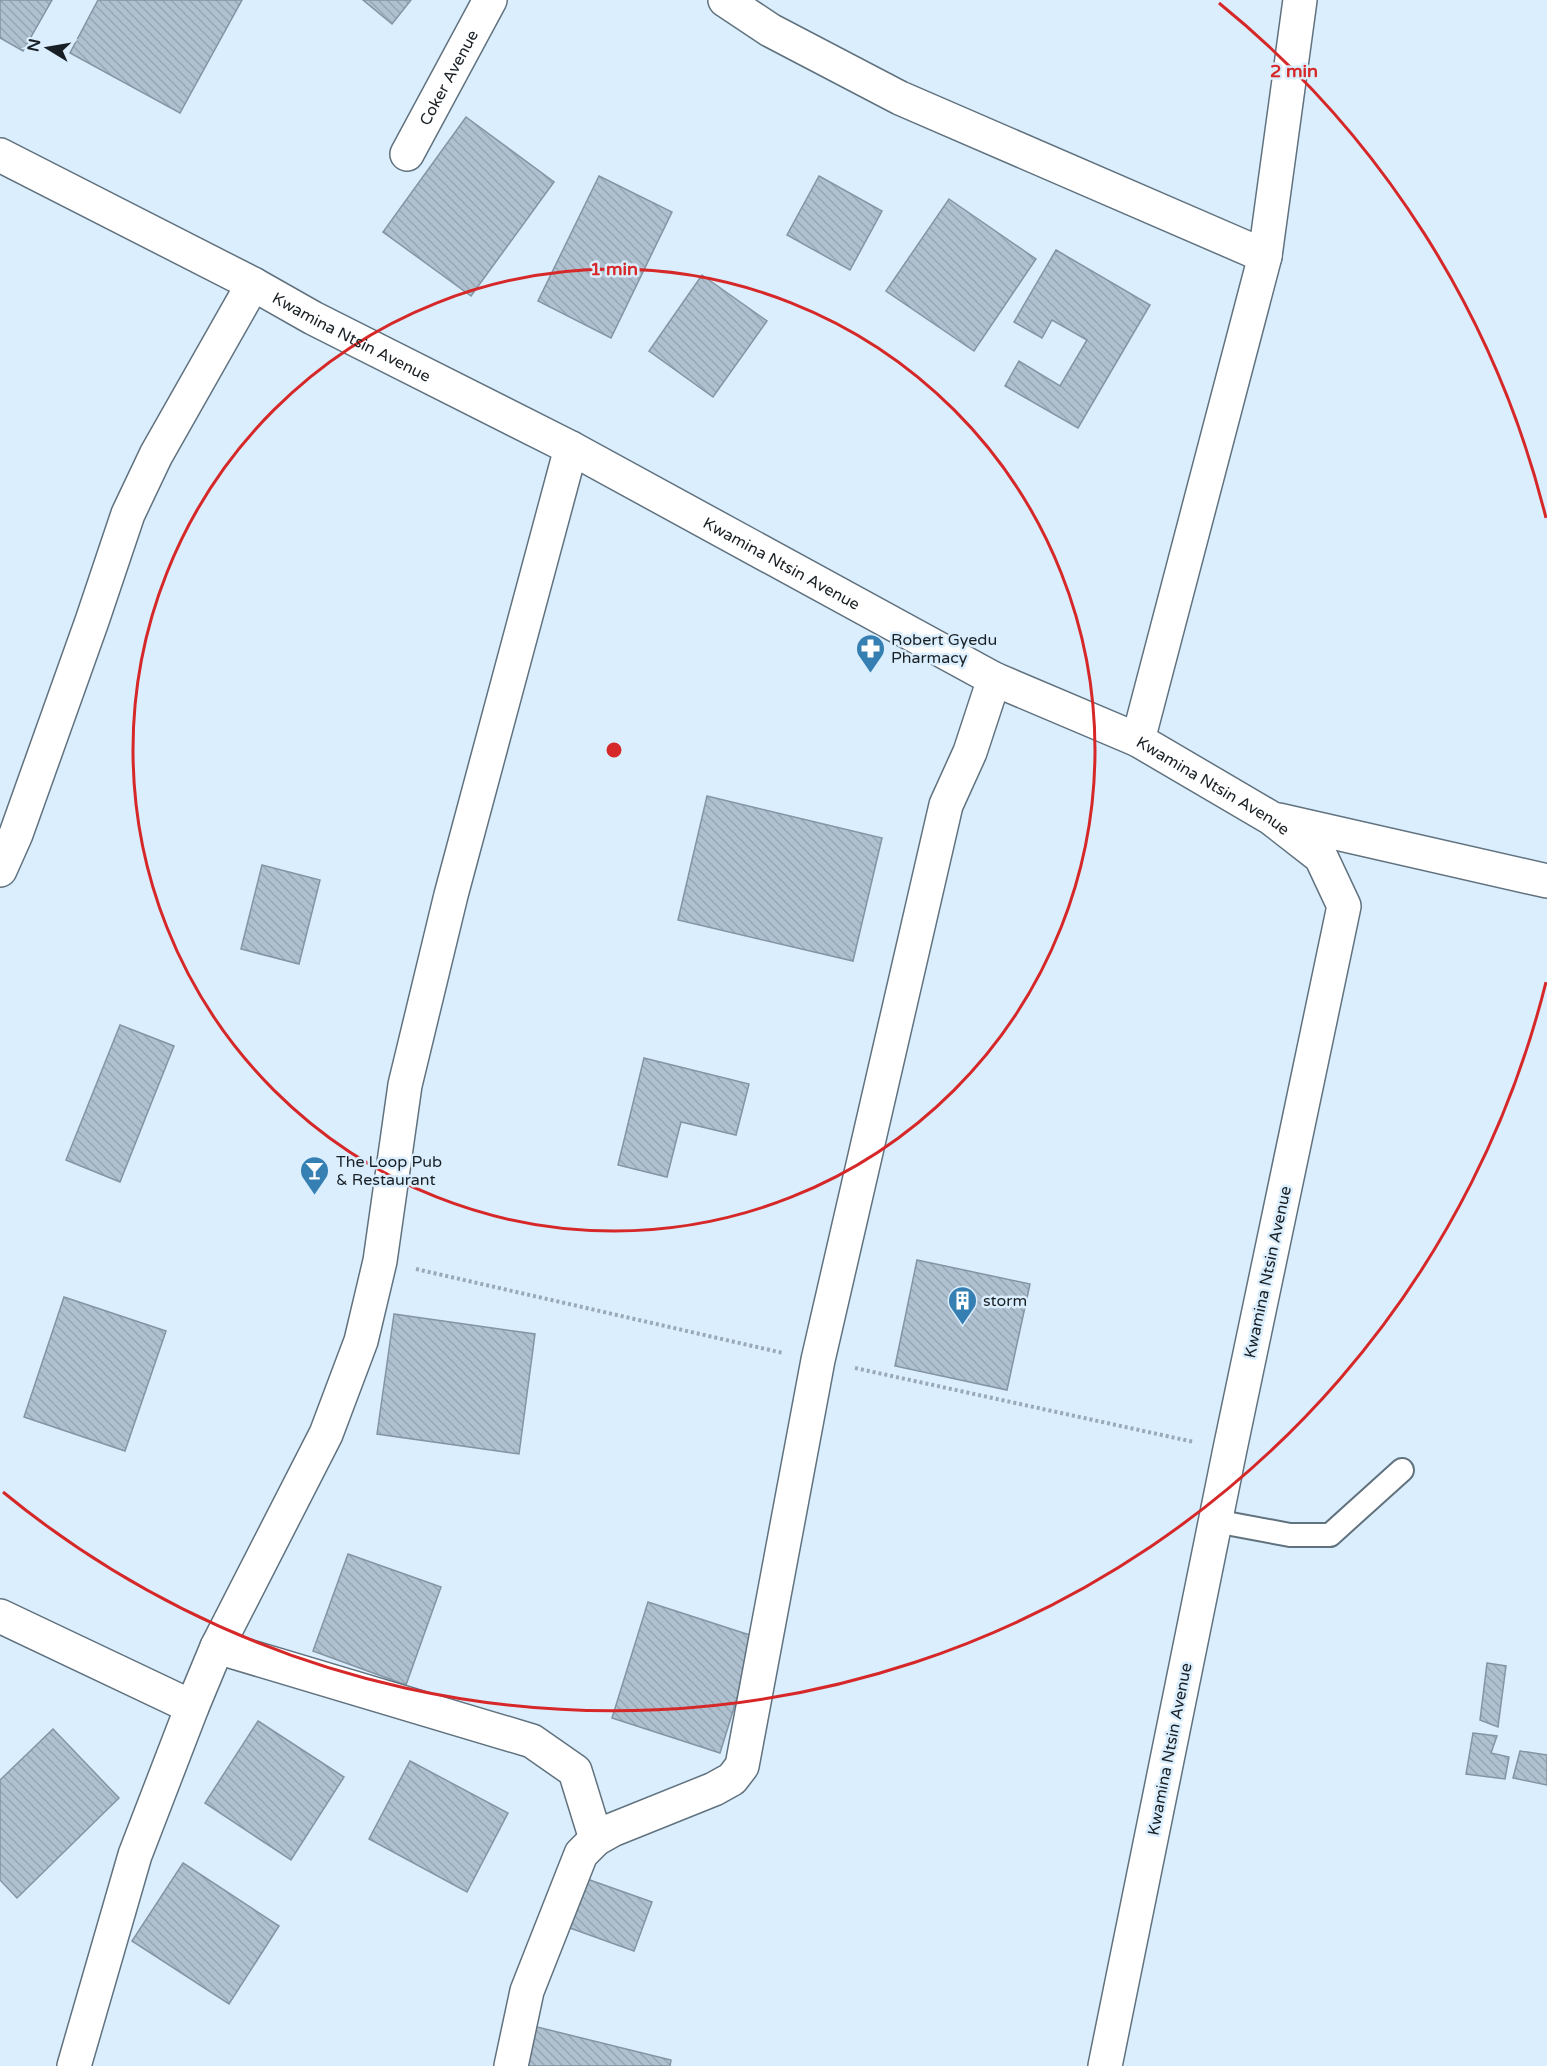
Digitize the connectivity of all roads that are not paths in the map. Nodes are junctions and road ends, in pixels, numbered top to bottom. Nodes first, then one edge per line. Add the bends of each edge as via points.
1 (490, 0) edge
2 (725, 0) edge
3 (1300, 0) edge
4 (407, 154) dead end
5 (0, 155) edge
6 (1265, 256) junction
7 (253, 284) junction
8 (572, 448) junction
9 (994, 679) junction
10 (1138, 740) junction
11 (1271, 818) junction
12 (0, 870) edge
13 (1547, 880) edge
14 (1402, 1470) dead end
15 (1215, 1521) junction
16 (0, 1616) edge
17 (217, 1647) junction
18 (192, 1707) junction
19 (596, 1839) junction
20 (74, 2066) edge
21 (511, 2066) edge
22 (1105, 2066) edge

1 - 4 street, Coker Avenue
2 - 6 street via 770,30 900,98
3 - 6 street
5 - 7 street, Kwamina Ntsin Avenue
6 - 10 street
7 - 8 street, Kwamina Ntsin Avenue
7 - 12 street via 156,455 128,514
8 - 9 street, Kwamina Ntsin Avenue
8 - 17 street via 451,895 405,1085 380,1261 361,1341 326,1434
9 - 10 street, Kwamina Ntsin Avenue
9 - 19 street via 970,752 946,805 818,1360 742,1766 732,1779 714,1789
10 - 11 street, Kwamina Ntsin Avenue
11 - 13 street
11 - 15 street, Kwamina Ntsin Avenue via 1321,857 1344,906
14 - 15 lane via 1330,1535 1290,1535
15 - 22 street, Kwamina Ntsin Avenue
16 - 18 street
17 - 18 street
17 - 19 street via 532,1741 575,1772
18 - 20 street via 135,1855
19 - 21 street via 581,1854 527,1991

